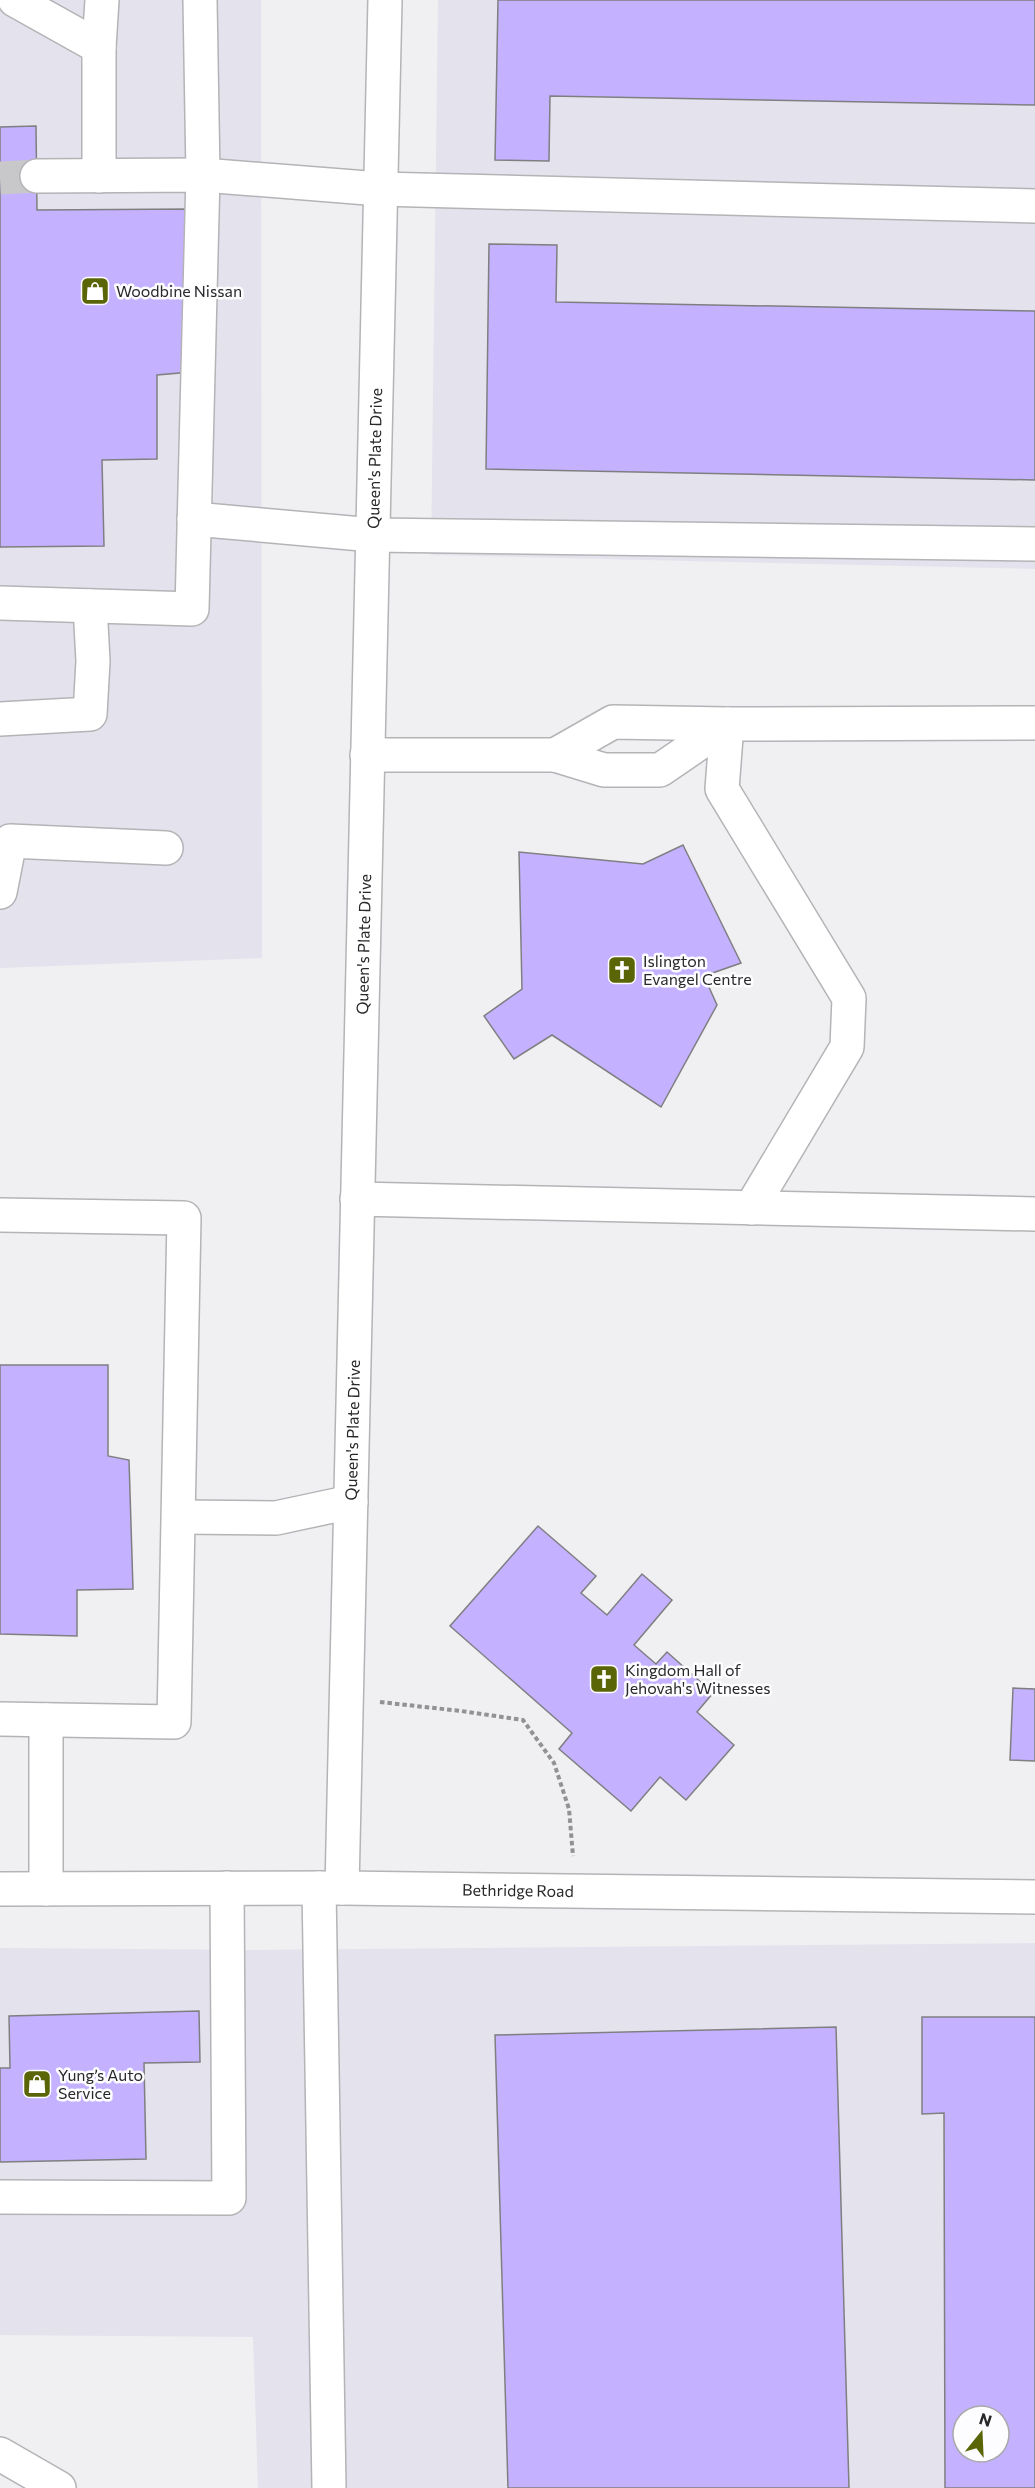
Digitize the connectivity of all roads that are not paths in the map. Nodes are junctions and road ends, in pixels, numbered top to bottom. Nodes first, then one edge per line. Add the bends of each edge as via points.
1 (15, 0) edge
2 (102, 0) edge
3 (200, 0) edge
4 (385, 0) edge
5 (99, 47) junction
6 (203, 175) junction
7 (37, 176) tunnel mouth
8 (99, 176) junction
9 (381, 189) junction
10 (1035, 206) edge
11 (194, 519) junction
12 (374, 535) junction
13 (1035, 544) edge
14 (0, 603) edge
15 (90, 606) junction
16 (0, 719) edge
17 (1035, 723) edge
18 (727, 724) junction
19 (367, 754) junction
20 (555, 755) junction
21 (166, 848) dead end
22 (0, 892) edge
23 (357, 1199) junction
24 (751, 1208) junction
25 (1035, 1214) edge
26 (0, 1215) edge
27 (351, 1502) junction
28 (180, 1517) junction
29 (0, 1719) edge
30 (46, 1720) junction
31 (227, 1888) junction
32 (330, 1888) junction
33 (0, 1889) edge
34 (46, 1889) junction
35 (1035, 1897) edge
36 (0, 2197) edge
37 (0, 2454) edge
38 (58, 2488) edge
39 (329, 2488) edge

1 - 5 street
2 - 5 street
3 - 6 street
4 - 9 street, Queen's Plate Drive
5 - 8 street
6 - 8 street
6 - 9 street
6 - 11 street
7 - 8 street
9 - 10 street
9 - 12 street, Queen's Plate Drive
11 - 12 street
11 - 15 street via 192,609
12 - 13 street
12 - 19 street, Queen's Plate Drive
14 - 15 street
15 - 16 street via 90,714
17 - 18 street
18 - 20 street via 613,722
18 - 20 street via 660,770 604,770
18 - 24 street via 722,789 849,998 847,1047
19 - 20 street
19 - 23 street, Queen's Plate Drive
21 - 22 street via 10,841
23 - 24 street
23 - 27 street, Queen's Plate Drive
24 - 25 street
26 - 28 street via 184,1218
27 - 28 street via 276,1518
27 - 32 street, Queen's Plate Drive via 346,1699
28 - 30 street via 174,1722
29 - 30 street
30 - 34 street
31 - 32 street, Bethridge Road
31 - 34 street, Bethridge Road
31 - 36 street via 229,2198
32 - 35 street, Bethridge Road
32 - 39 street, Queen's Plate Drive
33 - 34 street, Bethridge Road
37 - 38 street

